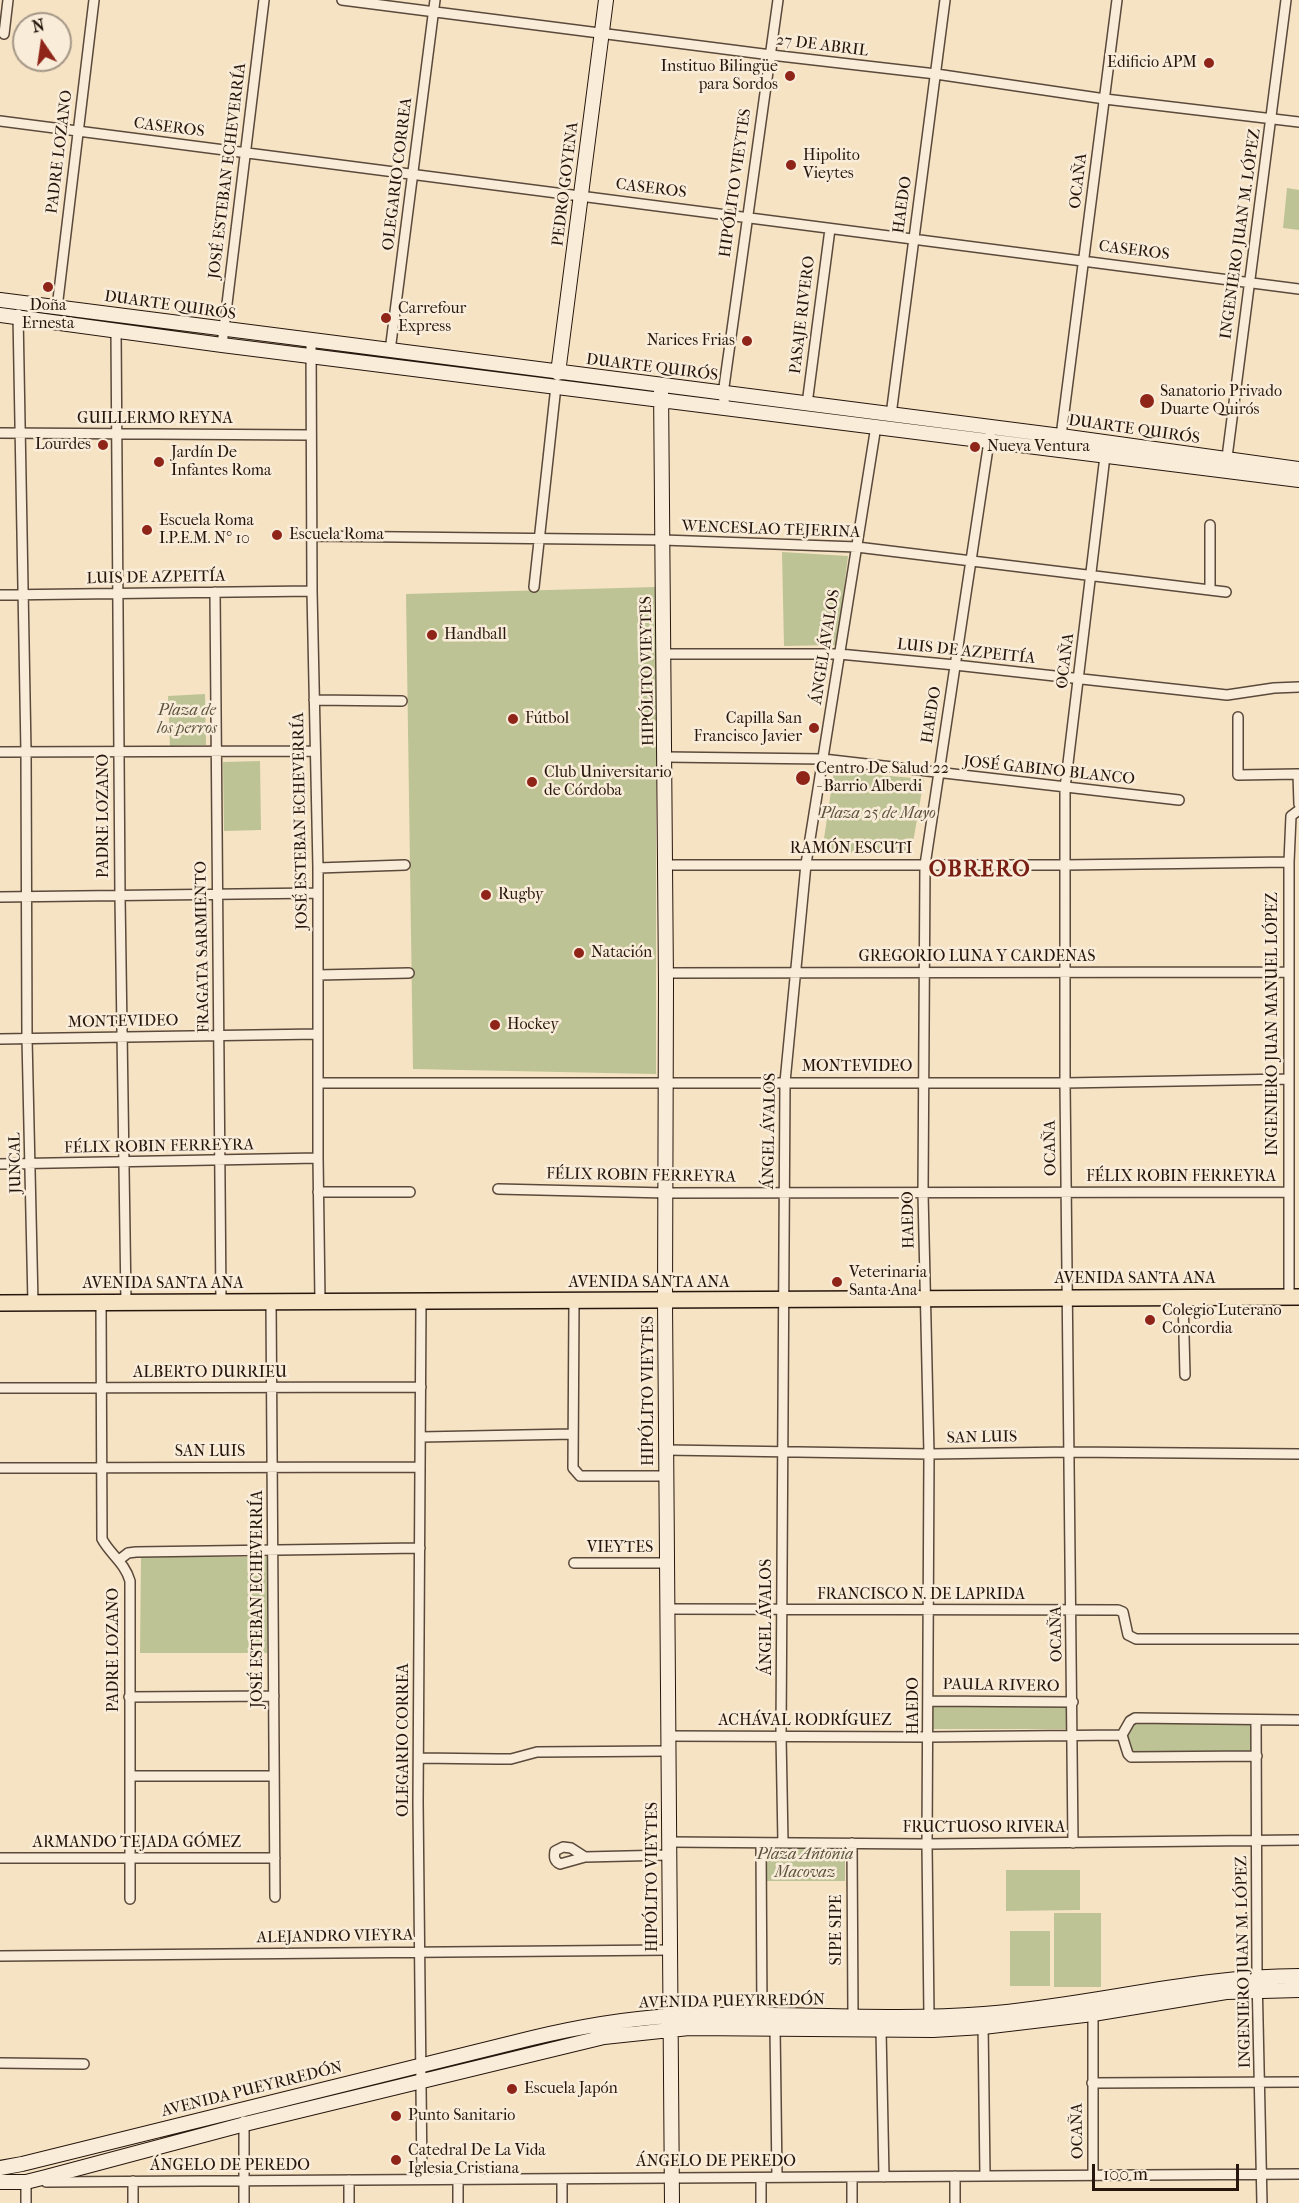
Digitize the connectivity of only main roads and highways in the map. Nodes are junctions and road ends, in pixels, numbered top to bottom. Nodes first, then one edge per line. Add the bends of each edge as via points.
1 (606, 0) edge
2 (0, 300) edge
3 (0, 315) edge
4 (557, 380) junction
5 (661, 392) junction
6 (724, 400) junction
7 (990, 434) junction
8 (1226, 465) junction
9 (1299, 469) edge
10 (1299, 480) edge
11 (1294, 1297) edge
12 (665, 1301) junction
13 (0, 1303) edge
14 (1299, 1976) edge
15 (1258, 1983) junction
16 (1299, 1990) edge
17 (983, 2021) junction
18 (670, 2023) junction
19 (243, 2117) junction
20 (0, 2168) edge
21 (0, 2182) edge
22 (672, 2203) edge

1 - 4 main road, PEDRO GOYENA
2 - 4 main road, DUARTE QUIRÓS via 390,351
3 - 4 main road, DUARTE QUIRÓS via 310,356
4 - 5 main road, DUARTE QUIRÓS
5 - 6 main road, DUARTE QUIRÓS
5 - 12 main road, HIPÓLITO VIEYTES
6 - 7 main road, DUARTE QUIRÓS via 876,426
6 - 7 main road, DUARTE QUIRÓS via 807,404
7 - 8 main road, DUARTE QUIRÓS via 1105,456
7 - 8 main road, DUARTE QUIRÓS via 1061,436
8 - 9 main road, DUARTE QUIRÓS
8 - 10 main road, DUARTE QUIRÓS
11 - 12 main road, AVENIDA SANTA ANA
12 - 13 main road, AVENIDA SANTA ANA
12 - 18 main road, HIPÓLITO VIEYTES
14 - 15 main road, AVENIDA PUEYRREDÓN
15 - 16 main road, AVENIDA PUEYRREDÓN
15 - 17 main road, AVENIDA PUEYRREDÓN via 1093,2014
15 - 17 main road, AVENIDA PUEYRREDÓN via 1175,1986
17 - 18 main road, AVENIDA PUEYRREDÓN via 762,2016
17 - 18 main road, AVENIDA PUEYRREDÓN via 933,2030 689,2028
18 - 19 main road, AVENIDA PUEYRREDÓN
18 - 19 main road, AVENIDA PUEYRREDÓN via 576,2028 422,2065
18 - 22 main road, HIPÓLITO VIEYTES
19 - 20 main road, AVENIDA PUEYRREDÓN
19 - 21 main road, AVENIDA PUEYRREDÓN via 26,2182

